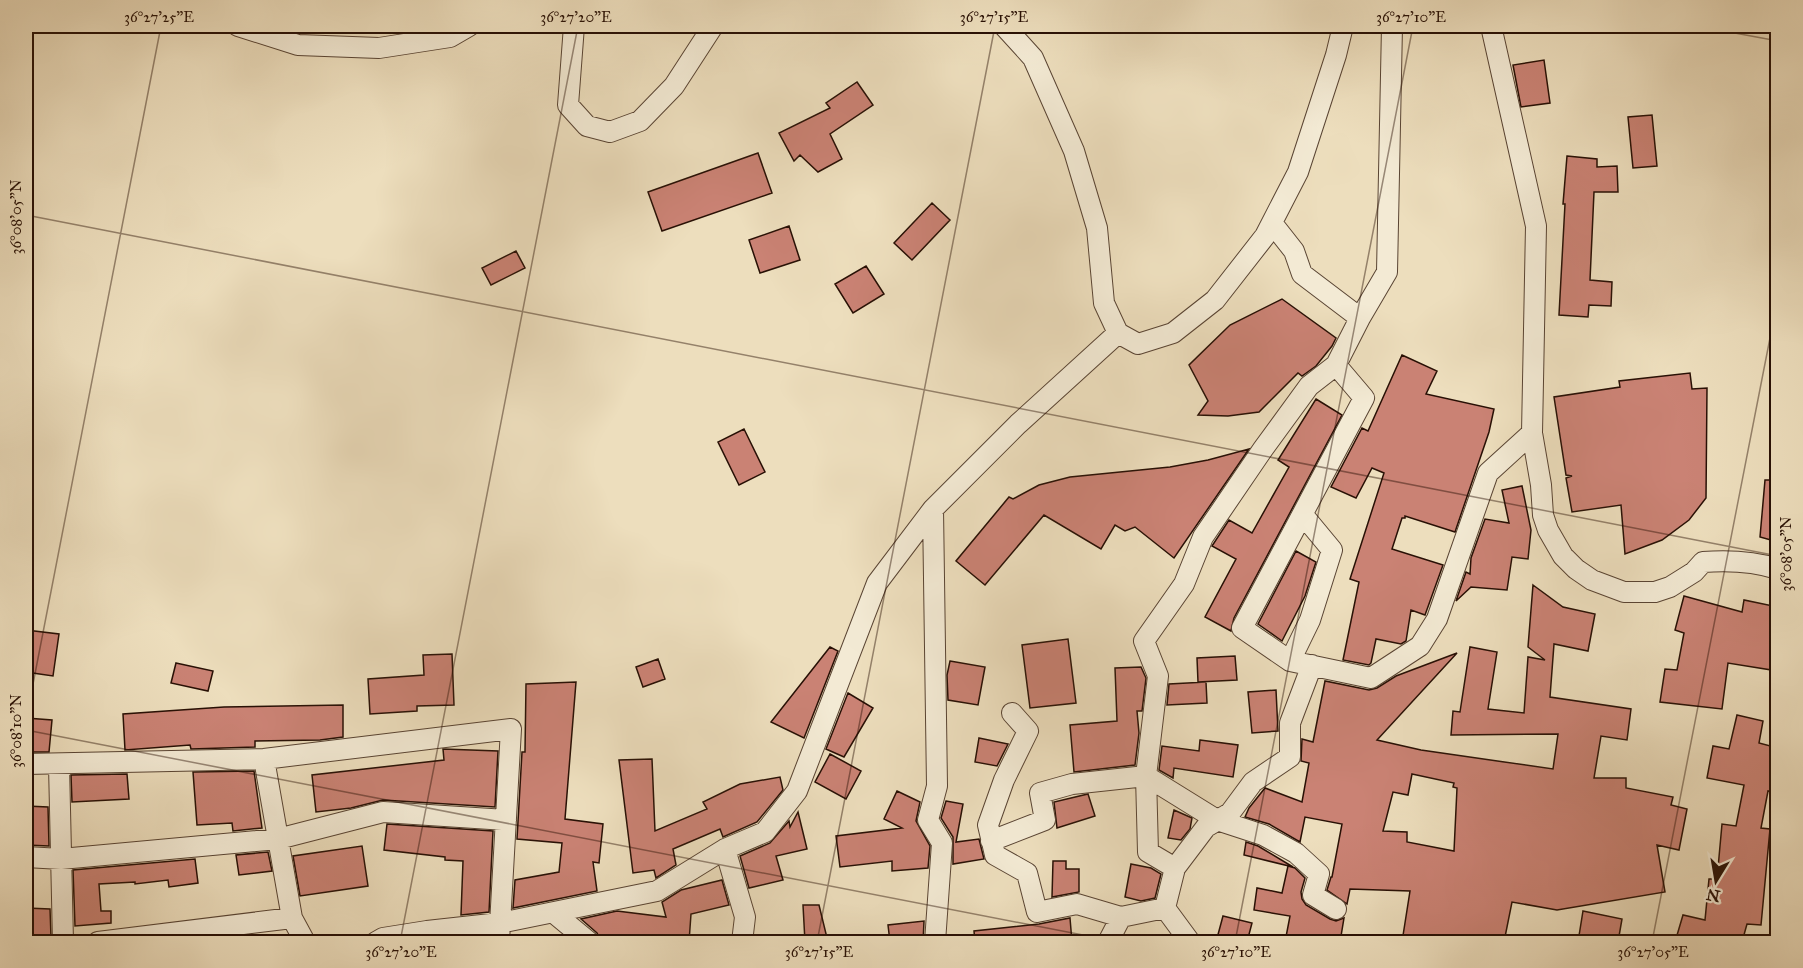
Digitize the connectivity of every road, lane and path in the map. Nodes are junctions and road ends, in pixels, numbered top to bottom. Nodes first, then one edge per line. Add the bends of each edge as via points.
1 (238, 26) edge
2 (469, 26) edge
3 (574, 26) edge
4 (713, 26) edge
5 (1004, 26) edge
6 (1343, 26) edge
7 (1392, 26) edge
8 (1491, 26) edge
9 (1272, 223) junction
10 (1360, 318) junction
11 (1118, 333) junction
12 (1336, 365) junction
13 (1532, 433) junction
14 (933, 509) junction
15 (1303, 515) junction
16 (1778, 569) edge
17 (1290, 661) junction
18 (1312, 665) junction
19 (1012, 713) dead end
20 (264, 759) junction
21 (26, 764) edge
22 (59, 765) junction
23 (1146, 776) junction
24 (506, 820) junction
25 (1217, 820) junction
26 (278, 838) junction
27 (991, 841) junction
28 (725, 849) junction
29 (26, 858) edge
30 (61, 859) junction
31 (1175, 868) junction
32 (1165, 908) junction
33 (1336, 909) dead end
34 (554, 913) junction
35 (1121, 917) junction
36 (292, 918) junction
37 (499, 933) edge
38 (63, 942) edge
39 (98, 942) edge
40 (305, 942) edge
41 (376, 942) edge
42 (589, 942) edge
43 (742, 942) edge
44 (935, 942) edge
45 (1108, 942) edge
46 (1190, 942) edge

1 - 2 street via 298,45 379,48 450,37
3 - 4 street via 568,105 587,126 610,132 640,121 654,107 674,86
5 - 11 street via 1034,58 1074,151 1098,228 1104,303
6 - 9 street via 1298,172
7 - 10 street via 1387,272
8 - 13 street via 1536,226
9 - 10 street via 1294,251 1302,274
9 - 11 street via 1215,300 1173,333 1138,344
10 - 12 street
11 - 14 street
12 - 15 street via 1364,398
12 - 23 street via 1309,386 1263,449 1203,537 1184,584 1144,641 1158,676
13 - 16 street via 1548,530 1563,556 1592,580 1624,592 1639,593 1670,587 1703,562 1743,561
13 - 18 street via 1488,473 1437,619 1419,646 1371,678
14 - 28 street via 877,583 797,791 765,832
14 - 44 street via 937,786 928,820 942,843
15 - 17 street via 1332,550 1310,620
15 - 17 street via 1242,628
17 - 18 street
18 - 25 street via 1290,723 1290,757 1253,782 1230,813
19 - 27 street via 1028,731 988,825
20 - 22 street
20 - 24 street via 511,729
20 - 26 street
21 - 22 street
22 - 30 street
23 - 25 street
23 - 27 street via 1072,784 1040,793 1046,820
23 - 31 street via 1148,852
24 - 26 street via 383,812
24 - 37 street
25 - 31 street via 1206,827
25 - 33 street via 1263,835 1296,853 1319,874 1313,895
26 - 30 street
26 - 36 street
27 - 35 street via 994,855 1027,873 1037,912 1077,904
28 - 34 street via 657,891
28 - 43 street via 745,918
29 - 30 street
30 - 38 street
31 - 32 street
32 - 35 street
32 - 46 street
34 - 37 street
34 - 42 street
35 - 45 street
36 - 39 street
36 - 40 street
37 - 41 street via 427,931

